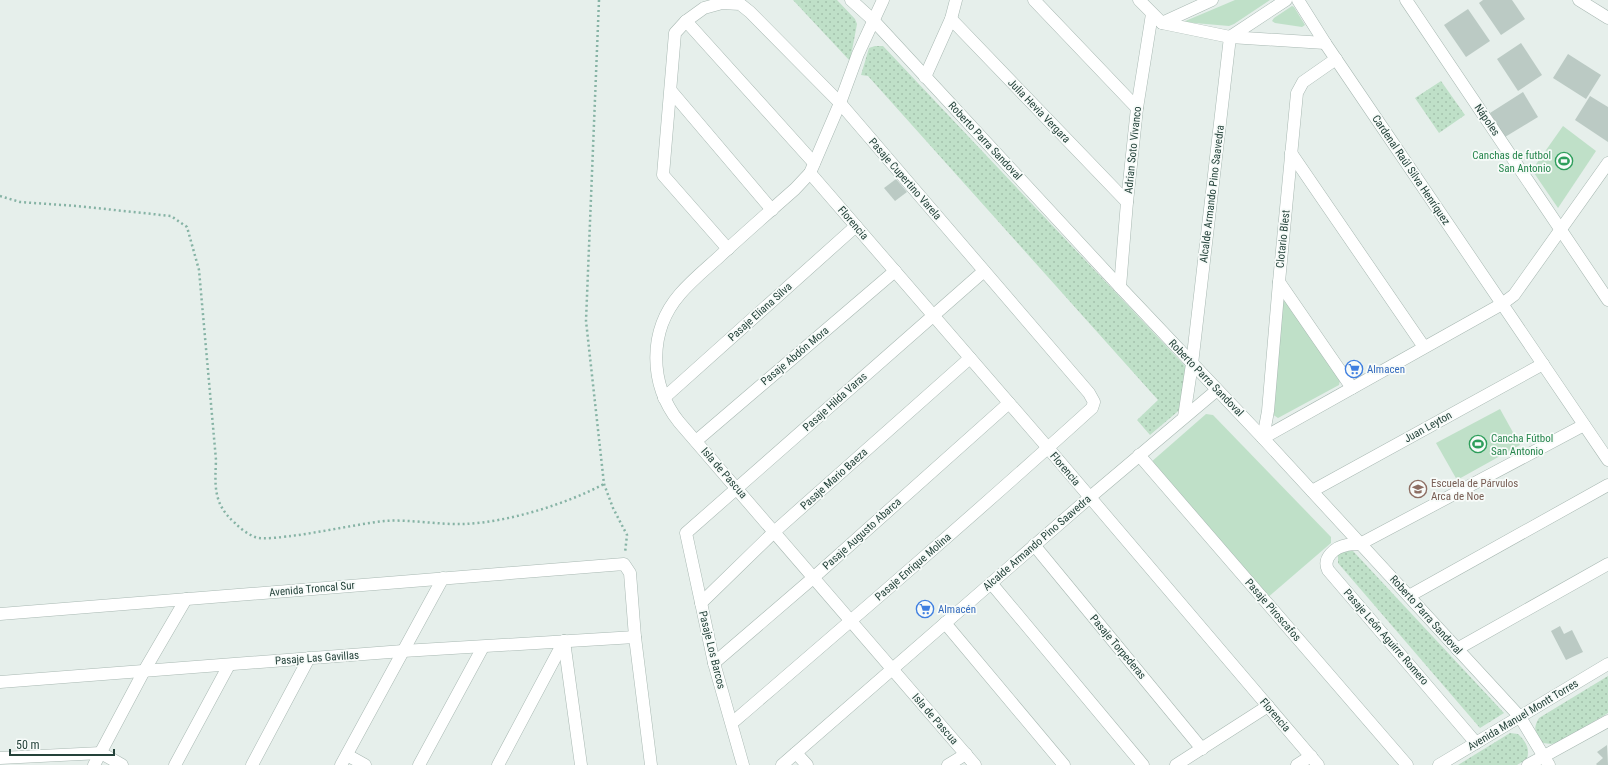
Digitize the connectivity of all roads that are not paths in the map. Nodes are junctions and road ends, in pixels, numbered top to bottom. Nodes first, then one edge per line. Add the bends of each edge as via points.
1 (851, 0) edge
2 (882, 0) edge
3 (956, 0) edge
4 (1034, 0) edge
5 (1139, 0) edge
6 (1212, 0) edge
7 (1286, 0) edge
8 (1298, 0) edge
9 (1406, 0) edge
10 (1580, 0) edge
11 (1152, 14) junction
12 (1608, 18) edge
13 (951, 19) junction
14 (873, 20) junction
15 (686, 21) junction
16 (1162, 23) junction
17 (1230, 37) junction
18 (1325, 43) junction
19 (1336, 59) junction
20 (925, 77) junction
21 (670, 91) junction
22 (840, 103) junction
23 (1137, 108) junction
24 (1291, 152) junction
25 (1608, 163) edge
26 (812, 168) junction
27 (1127, 202) junction
28 (772, 210) junction
29 (856, 226) junction
30 (1560, 229) junction
31 (728, 249) junction
32 (984, 270) junction
33 (895, 271) junction
34 (1278, 282) junction
35 (1120, 287) junction
36 (1608, 300) edge
37 (1502, 304) junction
38 (933, 316) junction
39 (1424, 347) junction
40 (970, 358) junction
41 (1192, 364) junction
42 (1543, 364) junction
43 (1352, 388) junction
44 (1217, 390) junction
45 (664, 398) junction
46 (1009, 403) junction
47 (1092, 408) joint
48 (1184, 417) junction
49 (1584, 425) junction
50 (1263, 438) junction
51 (696, 441) junction
52 (1048, 448) junction
53 (1139, 455) junction
54 (1608, 460) edge
55 (1608, 485) edge
56 (737, 489) junction
57 (1312, 491) junction
58 (1089, 498) junction
59 (774, 532) junction
60 (686, 533) joint
61 (1360, 544) junction
62 (1034, 546) junction
63 (1608, 564) edge
64 (443, 578) junction
65 (813, 578) junction
66 (991, 583) junction
67 (1409, 596) junction
68 (186, 599) junction
69 (701, 603) junction
70 (0, 614) edge
71 (851, 621) junction
72 (945, 623) junction
73 (635, 637) junction
74 (564, 641) junction
75 (483, 647) junction
76 (1456, 648) junction
77 (403, 651) junction
78 (309, 658) junction
79 (714, 663) junction
80 (230, 664) junction
81 (1608, 664) edge
82 (892, 669) junction
83 (144, 671) junction
84 (0, 682) edge
85 (1268, 706) junction
86 (1520, 718) junction
87 (1608, 721) edge
88 (732, 723) junction
89 (1476, 743) junction
90 (1202, 748) junction
91 (101, 753) junction
92 (796, 753) junction
93 (966, 754) junction
94 (0, 758) edge
95 (344, 760) edge
96 (1547, 760) edge
97 (1315, 761) edge
98 (94, 765) edge
99 (122, 765) edge
100 (175, 765) edge
101 (252, 765) edge
102 (364, 765) edge
103 (419, 765) edge
104 (498, 765) edge
105 (581, 765) edge
106 (651, 765) edge
107 (743, 765) edge
108 (782, 765) edge
109 (807, 765) edge
110 (948, 765) edge
111 (975, 765) edge
112 (1064, 765) edge
113 (1143, 765) edge
114 (1176, 765) edge
115 (1297, 765) edge
116 (1407, 765) edge
117 (1439, 765) edge
118 (1528, 765) edge

1 - 14 street, Roberto Parra Sandoval
2 - 14 street, Isla de Pascua
3 - 13 street
4 - 23 street
5 - 11 street
6 - 16 street
7 - 17 street
8 - 18 street, Cardenal Raúl Silva Henríquez
9 - 30 street, Nápoles
10 - 12 street
11 - 16 street
11 - 23 street, Adrian Soto Vivanco
13 - 20 street
13 - 27 street, Julia Hevia Vergara
14 - 20 street, Roberto Parra Sandoval
14 - 22 street, Isla de Pascua
15 - 21 street via 676,33
15 - 22 street, Pasaje Cupertino Varela via 704,8 722,3 740,4
15 - 26 street, Florencia
16 - 17 street
17 - 18 street
17 - 41 street, Alcalde Armando Pino Saavedra
18 - 19 street, Cardenal Raúl Silva Henríquez
19 - 24 street, Clotario Blest via 1303,82 1298,89
19 - 37 street, Cardenal Raúl Silva Henríquez
20 - 35 street, Roberto Parra Sandoval
21 - 28 street
21 - 31 street via 663,175
22 - 26 street, Isla de Pascua
22 - 32 street, Pasaje Cupertino Varela
23 - 27 street, Adrian Soto Vivanco
24 - 34 street, Clotario Blest
24 - 39 street
25 - 30 street
26 - 28 street, Isla de Pascua via 795,189
26 - 29 street, Florencia
27 - 35 street, Adrian Soto Vivanco
28 - 31 street, Isla de Pascua
29 - 33 street, Florencia
29 - 45 street, Pasaje Eliana Silva
30 - 36 street, Nápoles
30 - 37 street via 1514,295
31 - 45 street, Isla de Pascua via 680,294 665,317 656,352 656,368
32 - 38 street, Pasaje Hilda Varas
32 - 47 street, Pasaje Cupertino Varela via 1089,393 1094,402
33 - 38 street, Florencia
33 - 51 street, Pasaje Abdón Mora
34 - 43 street
34 - 50 street, Clotario Blest via 1268,411
35 - 41 street, Roberto Parra Sandoval
37 - 39 street
37 - 42 street, Cardenal Raúl Silva Henríquez
38 - 40 street, Florencia
38 - 56 street, Pasaje Hilda Varas
39 - 43 street
40 - 46 street, Florencia
40 - 59 street, Pasaje Mario Baeza
41 - 44 street, Roberto Parra Sandoval
41 - 48 street, Alcalde Armando Pino Saavedra
42 - 49 street, Cardenal Raúl Silva Henríquez
42 - 57 street, Juan Leyton
43 - 50 street
44 - 48 street, Alcalde Armando Pino Saavedra
44 - 50 street, Roberto Parra Sandoval
45 - 51 street, Isla de Pascua via 672,414
46 - 52 street, Florencia
46 - 65 street, Pasaje Augusto Abarca
47 - 52 street, Pasaje Enrique Molina
48 - 53 street, Alcalde Armando Pino Saavedra
49 - 54 street, Cardenal Raúl Silva Henríquez
49 - 61 street, Pasaje León Aguirre Romero
50 - 57 street, Roberto Parra Sandoval
51 - 56 street, Isla de Pascua
52 - 58 street, Florencia
52 - 71 street, Pasaje Enrique Molina
53 - 58 street, Alcalde Armando Pino Saavedra
53 - 116 street, Pasaje Piroscafos
55 - 67 street
56 - 59 street, Isla de Pascua
56 - 60 street, Pasaje Hilda Varas
57 - 61 street, Roberto Parra Sandoval
58 - 62 street, Alcalde Armando Pino Saavedra
58 - 85 street, Florencia
59 - 65 street, Isla de Pascua
59 - 69 street, Pasaje Mario Baeza
60 - 69 street, Pasaje Los Barcos
61 - 67 street, Roberto Parra Sandoval
61 - 89 street, Pasaje León Aguirre Romero via 1346,545 1330,554 1326,560 1328,570
62 - 66 street, Alcalde Armando Pino Saavedra
62 - 90 street, Pasaje Torpederas
63 - 76 street
64 - 68 street, Avenida Troncal Sur
64 - 73 street, Avenida Troncal Sur via 624,564 630,573
64 - 77 street
65 - 71 street, Isla de Pascua
65 - 79 street, Pasaje Augusto Abarca
66 - 72 street, Alcalde Armando Pino Saavedra
66 - 113 street
67 - 76 street, Roberto Parra Sandoval
68 - 70 street, Avenida Troncal Sur
68 - 83 street
69 - 79 street, Pasaje Los Barcos
71 - 82 street, Isla de Pascua
71 - 88 street, Pasaje Enrique Molina
72 - 82 street, Alcalde Armando Pino Saavedra
72 - 112 street
73 - 74 street, Pasaje Las Gavillas
73 - 106 street
74 - 75 street, Pasaje Las Gavillas
74 - 104 street
74 - 105 street
75 - 77 street, Pasaje Las Gavillas
75 - 103 street
76 - 86 street, Roberto Parra Sandoval
77 - 78 street, Pasaje Las Gavillas
77 - 95 street
78 - 80 street, Pasaje Las Gavillas
78 - 101 street
79 - 88 street, Pasaje Los Barcos
80 - 83 street, Pasaje Las Gavillas
80 - 100 street
81 - 86 street, Avenida Manuel Montt Torres
82 - 92 street, Alcalde Armando Pino Saavedra
82 - 93 street, Isla de Pascua
83 - 84 street, Pasaje Las Gavillas
83 - 91 street
85 - 90 street
85 - 97 street, Florencia
86 - 89 street, Avenida Manuel Montt Torres
86 - 96 street, Roberto Parra Sandoval
87 - 96 street
88 - 107 street, Pasaje Los Barcos
89 - 117 street, Avenida Manuel Montt Torres
90 - 114 street
91 - 94 street
91 - 98 street
91 - 99 street
92 - 108 street, Alcalde Armando Pino Saavedra
92 - 109 street
93 - 110 street
93 - 111 street, Isla de Pascua
95 - 102 street
96 - 118 street
97 - 115 street

